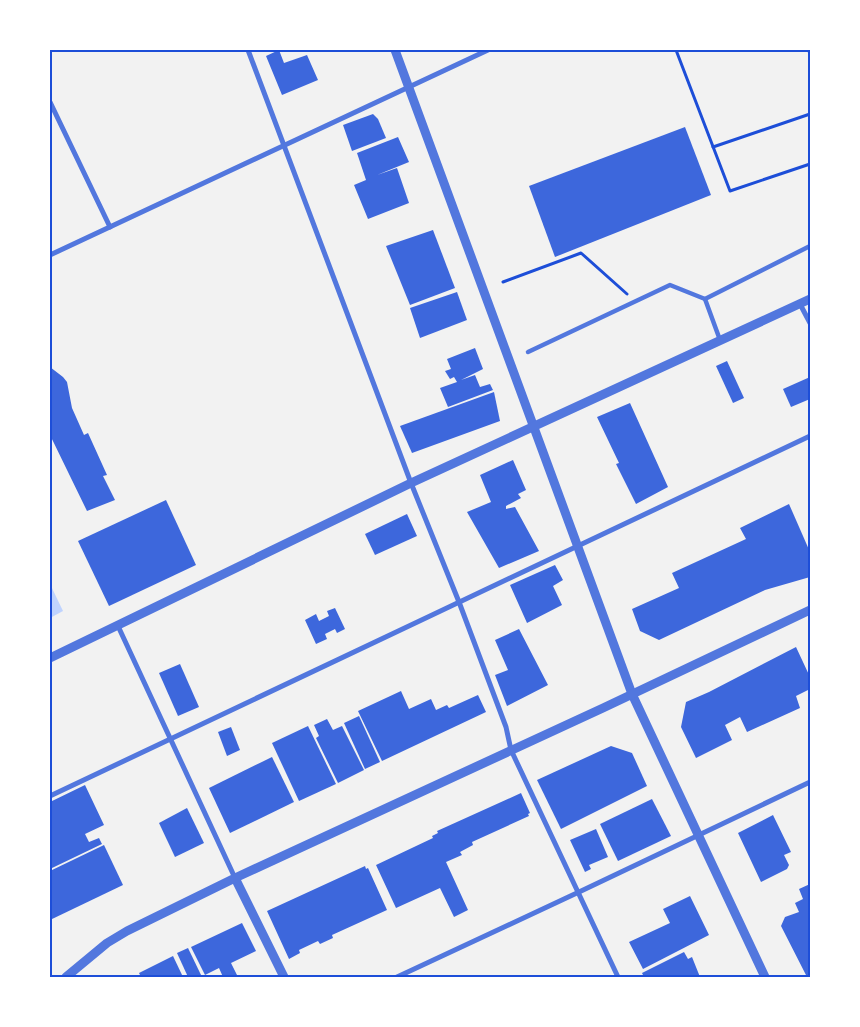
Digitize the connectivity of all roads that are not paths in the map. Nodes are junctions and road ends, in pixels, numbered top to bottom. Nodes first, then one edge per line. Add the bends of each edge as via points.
1 (248, 50) edge
2 (395, 50) edge
3 (488, 50) edge
4 (408, 86) junction
5 (50, 102) edge
6 (284, 146) junction
7 (110, 227) junction
8 (810, 246) edge
9 (50, 255) edge
10 (705, 299) junction
11 (810, 299) edge
12 (800, 304) junction
13 (810, 323) edge
14 (720, 341) junction
15 (528, 352) dead end
16 (533, 427) junction
17 (810, 436) edge
18 (411, 483) junction
19 (578, 548) junction
20 (459, 602) junction
21 (810, 610) edge
22 (118, 626) junction
23 (50, 658) edge
24 (632, 694) junction
25 (169, 739) junction
26 (512, 750) junction
27 (810, 782) edge
28 (50, 796) edge
29 (698, 835) junction
30 (235, 878) junction
31 (579, 892) junction
32 (66, 977) edge
33 (284, 977) edge
34 (398, 977) edge
35 (618, 977) edge
36 (765, 977) edge

1 - 6 street
2 - 4 street
3 - 4 street
4 - 6 street
4 - 16 street
5 - 7 street
6 - 7 street
6 - 18 street
7 - 9 street
8 - 10 street
10 - 14 street
10 - 15 street via 670,285
11 - 12 street
12 - 13 street
12 - 14 street
14 - 16 street
16 - 18 street
16 - 19 street
17 - 19 street
18 - 20 street
18 - 22 street
19 - 20 street
19 - 24 street
20 - 25 street
20 - 26 street
21 - 24 street
22 - 23 street
22 - 25 street
24 - 26 street
24 - 29 street
25 - 28 street
25 - 30 street
26 - 30 street
26 - 31 street
27 - 29 street
29 - 31 street
29 - 36 street
30 - 32 street via 127,931
30 - 33 street
31 - 34 street
31 - 35 street

